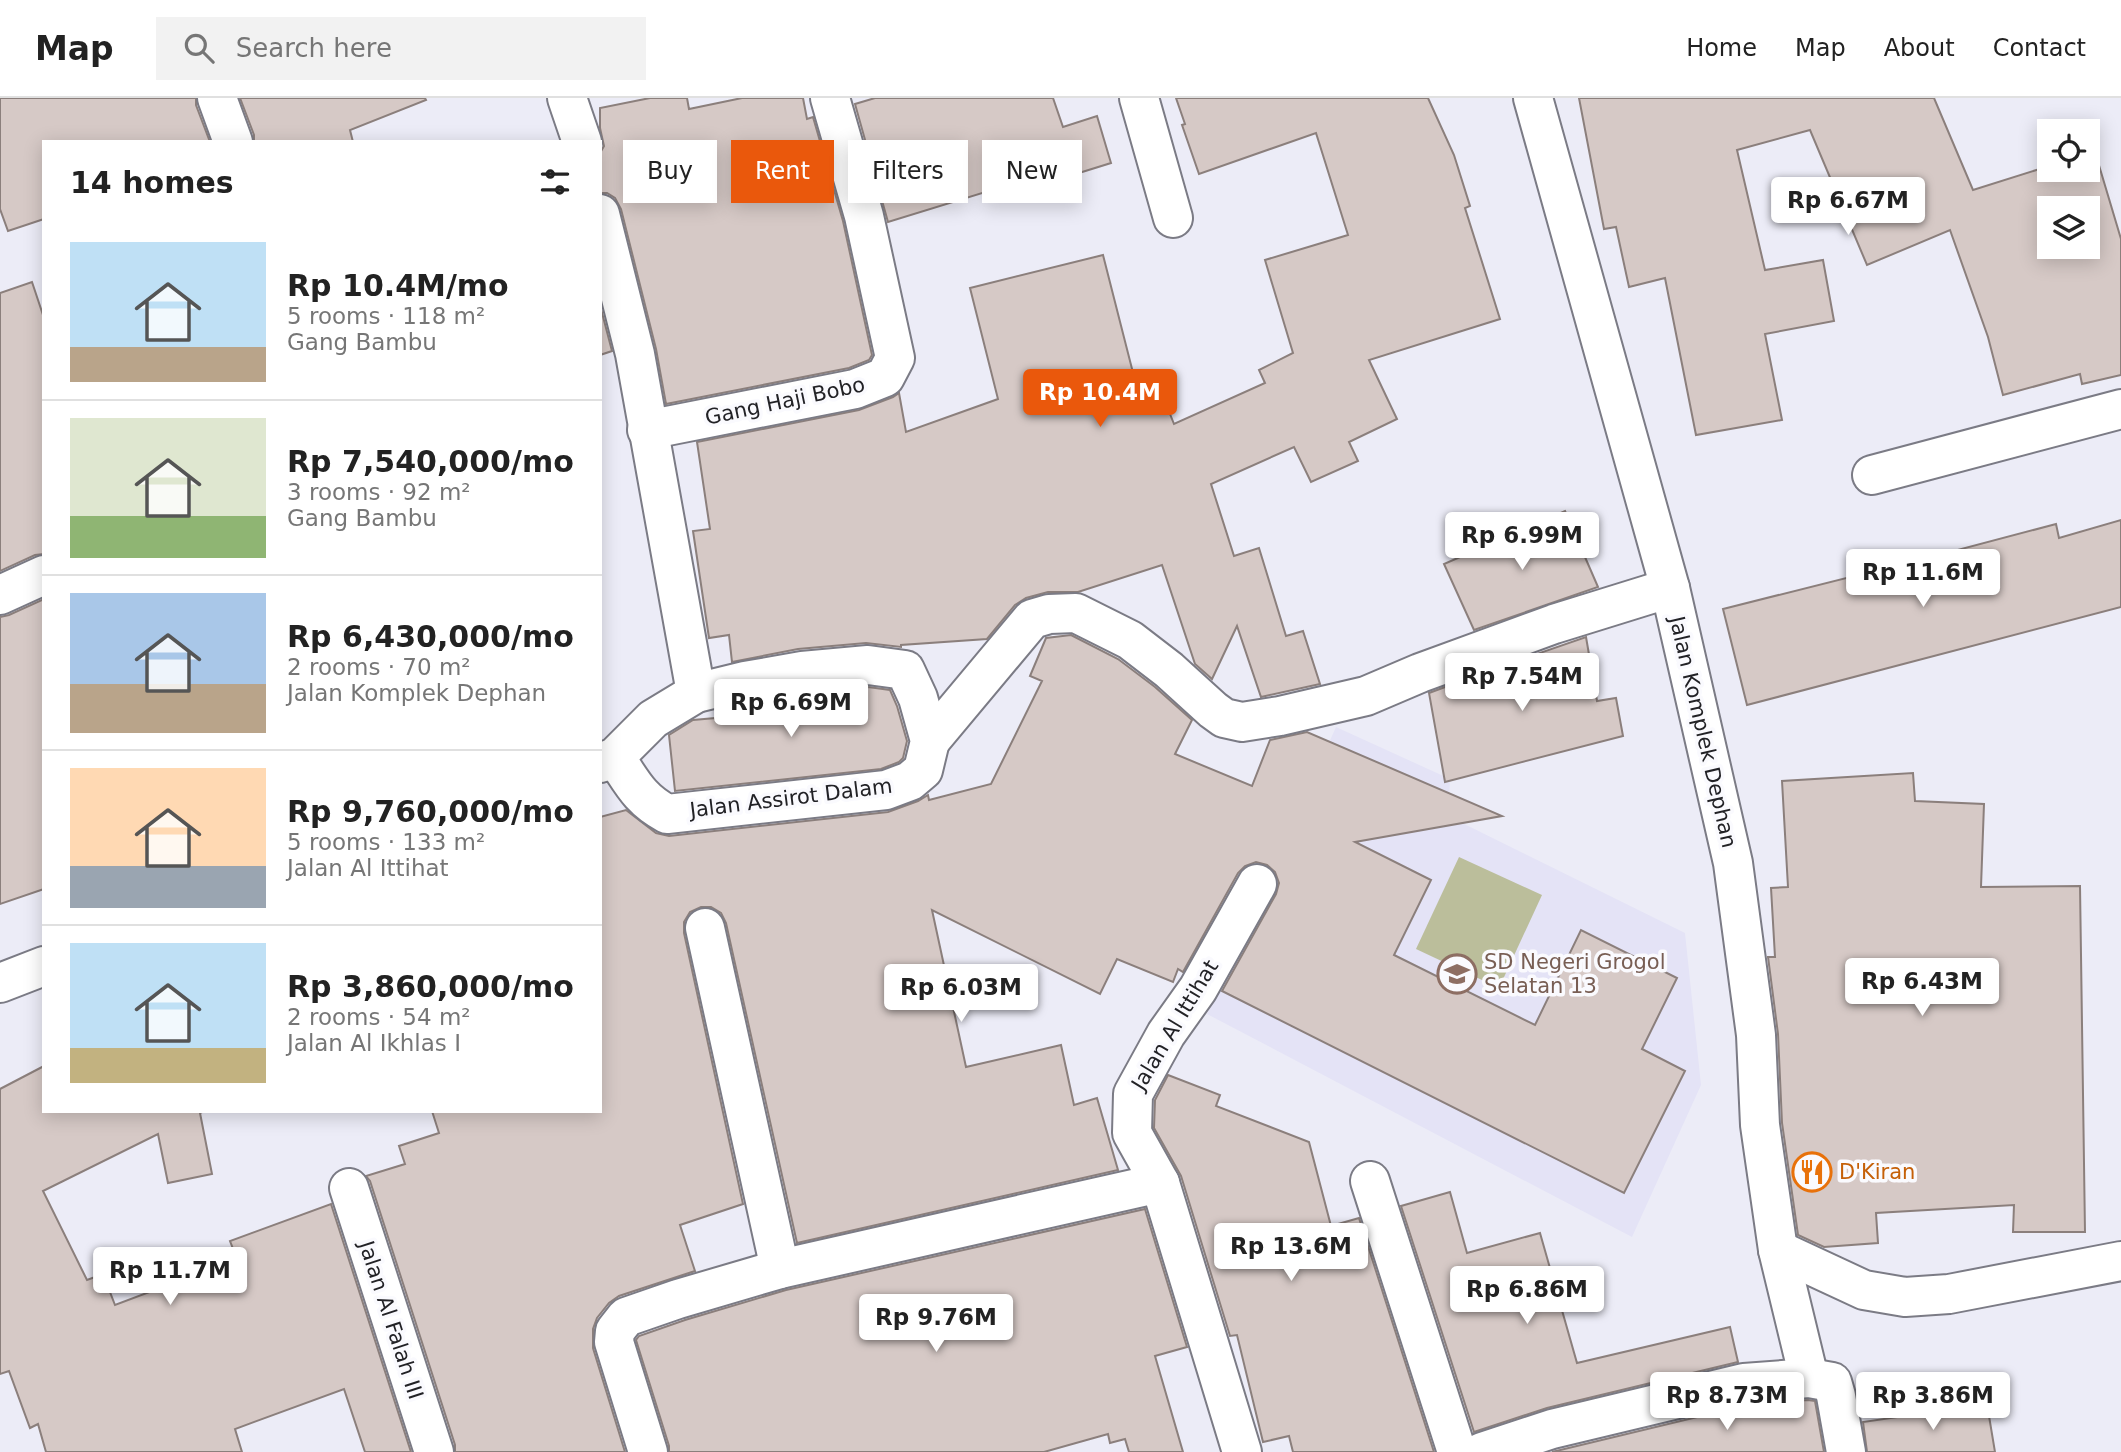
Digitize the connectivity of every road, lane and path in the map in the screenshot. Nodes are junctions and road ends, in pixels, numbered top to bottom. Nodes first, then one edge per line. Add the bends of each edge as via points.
1 (216, 98) edge
2 (568, 98) edge
3 (830, 98) edge
4 (1139, 98) edge
5 (1533, 98) edge
6 (232, 140) edge
7 (581, 140) edge
8 (1173, 218) dead end
9 (602, 223) edge
10 (2121, 409) edge
11 (647, 430) junction
12 (1872, 475) dead end
13 (42, 576) edge
14 (1670, 588) junction
15 (0, 595) edge
16 (696, 694) junction
17 (930, 741) junction
18 (607, 760) edge
19 (1257, 884) dead end
20 (705, 928) dead end
21 (42, 967) edge
22 (0, 982) edge
23 (1370, 1181) dead end
24 (1160, 1183) junction
25 (349, 1188) dead end
26 (1778, 1250) junction
27 (2121, 1261) edge
28 (780, 1269) junction
29 (1808, 1369) junction
30 (434, 1452) edge
31 (648, 1452) edge
32 (1242, 1452) edge
33 (1457, 1452) edge
34 (1482, 1452) edge
35 (1846, 1452) edge

1 - 6 street
2 - 7 street
3 - 11 street, Gang Haji Bobo via 864,216 895,358 885,377 855,389
4 - 8 street
5 - 14 street, Jalan Komplek Dephan
9 - 11 street via 635,354
10 - 12 street
11 - 16 street
13 - 15 street
14 - 17 street via 1554,624 1366,696 1242,722 1213,710 1130,640 1076,613 1049,614 1032,619
14 - 26 street, Jalan Komplek Dephan via 1733,863
16 - 17 street, Jalan Assirot Dalam via 802,671 868,664 905,670
16 - 18 street, Jalan Assirot Dalam via 653,719
17 - 18 street, Jalan Assirot Dalam via 923,770 886,790 667,814 650,805
19 - 24 street, Jalan Al Ittihat via 1133,1094 1132,1133
20 - 28 street
21 - 22 street
23 - 33 street
24 - 28 street
24 - 32 street, Jalan Al Ittihat
25 - 30 street, Jalan Al Falah III
26 - 27 street via 1864,1290 1905,1297 1949,1294
26 - 29 street, Jalan Komplek Dephan
28 - 31 street via 626,1317 615,1331 614,1342
29 - 34 street via 1552,1429
29 - 35 street via 1832,1382

